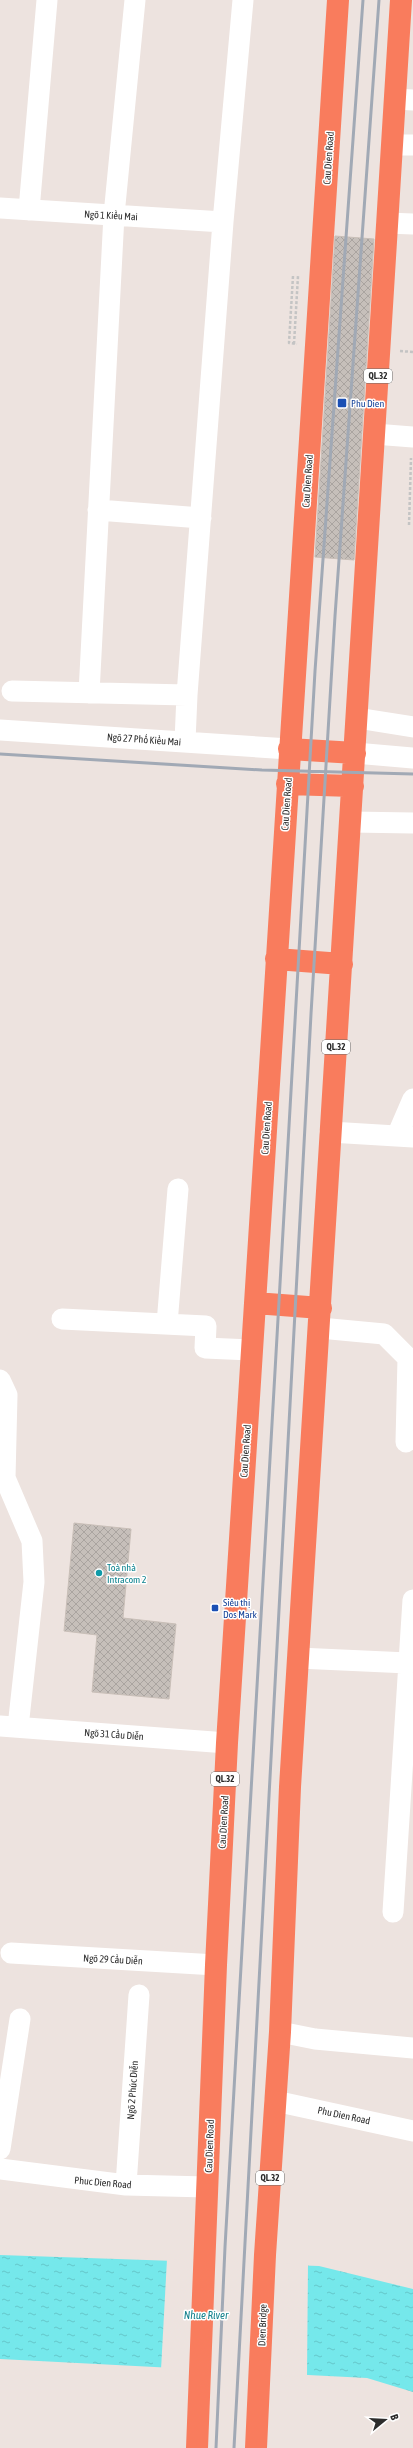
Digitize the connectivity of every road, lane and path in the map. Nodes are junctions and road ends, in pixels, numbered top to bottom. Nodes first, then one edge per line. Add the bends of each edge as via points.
1 (47, 0) edge
2 (135, 0) edge
3 (243, 0) edge
4 (338, 0) edge
5 (401, 0) edge
6 (404, 100) edge
7 (403, 145) edge
8 (0, 208) edge
9 (29, 210) junction
10 (114, 215) junction
11 (222, 222) junction
12 (388, 223) junction
13 (413, 224) edge
14 (293, 276) dead end
15 (298, 276) dead end
16 (289, 343) dead end
17 (294, 344) dead end
18 (374, 434) junction
19 (413, 437) edge
20 (412, 458) dead end
21 (98, 510) junction
22 (201, 518) junction
23 (409, 525) dead end
24 (12, 691) dead end
25 (89, 693) junction
26 (187, 695) junction
27 (357, 718) junction
28 (413, 727) edge
29 (0, 730) edge
30 (185, 742) junction
31 (289, 749) junction
32 (355, 753) junction
33 (413, 758) edge
34 (287, 784) junction
35 (353, 786) junction
36 (351, 822) junction
37 (413, 823) edge
38 (276, 959) junction
39 (342, 964) junction
40 (413, 1099) edge
41 (330, 1132) junction
42 (405, 1137) edge
43 (178, 1189) dead end
44 (255, 1303) junction
45 (320, 1318) junction
46 (62, 1319) dead end
47 (167, 1324) junction
48 (251, 1350) junction
49 (410, 1361) edge
50 (0, 1380) edge
51 (406, 1442) dead end
52 (413, 1600) edge
53 (298, 1658) junction
54 (408, 1663) junction
55 (409, 1716) edge
56 (9, 1726) edge
57 (227, 1743) junction
58 (393, 1912) dead end
59 (11, 1953) dead end
60 (216, 1965) junction
61 (138, 1995) dead end
62 (20, 2019) dead end
63 (280, 2032) junction
64 (413, 2048) edge
65 (275, 2101) junction
66 (413, 2131) edge
67 (0, 2149) edge
68 (0, 2169) edge
69 (126, 2185) junction
70 (207, 2187) junction
71 (197, 2448) edge
72 (256, 2448) edge

1 - 9 street
2 - 10 street
3 - 11 street
4 - 31 highway, Cau Dien Road / QL.32
5 - 6 highway, QL.32
6 - 7 highway, QL.32
7 - 12 highway, QL.32
8 - 9 street, Ngõ 1 Kiều Mai
9 - 10 street, Ngõ 1 Kiều Mai
10 - 11 street, Ngõ 1 Kiều Mai
10 - 21 street
11 - 22 street
12 - 13 street
12 - 18 highway, QL.32
14 - 16 path
15 - 17 path
18 - 19 street
18 - 27 highway, QL.32
20 - 23 path
21 - 22 street
21 - 25 street
22 - 26 street
24 - 25 street
25 - 26 street
26 - 30 street
27 - 28 street
27 - 32 highway, QL.32
29 - 30 street, Ngõ 27 Phố Kiều Mai
30 - 31 street, Ngõ 27 Phố Kiều Mai
31 - 32 highway
31 - 34 highway, Cau Dien Road / QL.32
32 - 33 street
32 - 35 highway, QL.32
34 - 35 highway
34 - 38 highway, Cau Dien Road / QL.32
35 - 36 highway, QL.32
36 - 37 street
36 - 39 highway, QL.32
38 - 39 highway
38 - 44 highway, Cau Dien Road / QL.32
39 - 41 highway, QL.32
40 - 42 street
41 - 42 street
41 - 45 highway, QL.32
43 - 47 street
44 - 45 highway
44 - 48 highway, Cau Dien Road / QL.32
45 - 49 street via 384,1334
45 - 53 highway, QL.32
46 - 47 street
47 - 48 street via 206,1326 205,1348
48 - 57 highway, Cau Dien Road / QL.32
49 - 51 street
50 - 56 street via 7,1395 5,1478 32,1541 34,1582
52 - 54 street
53 - 54 street
53 - 63 highway, QL.32
54 - 55 street
55 - 58 street
56 - 57 street, Ngõ 31 Cầu Diễn
57 - 60 highway, Cau Dien Road / QL.32
59 - 60 street, Ngõ 29 Cầu Diễn
60 - 70 highway, Cau Dien Road / QL.32
61 - 69 street, Ngõ 2 Phúc Diễn
62 - 67 street
63 - 64 street via 315,2039
63 - 65 highway, QL.32
65 - 66 street, Phu Dien Road
65 - 72 highway, Dien Bridge / QL.32 via 264,2255
68 - 69 street, Phuc Dien Road
69 - 70 street, Phuc Dien Road
70 - 71 highway, Cau Dien Road / QL.32

